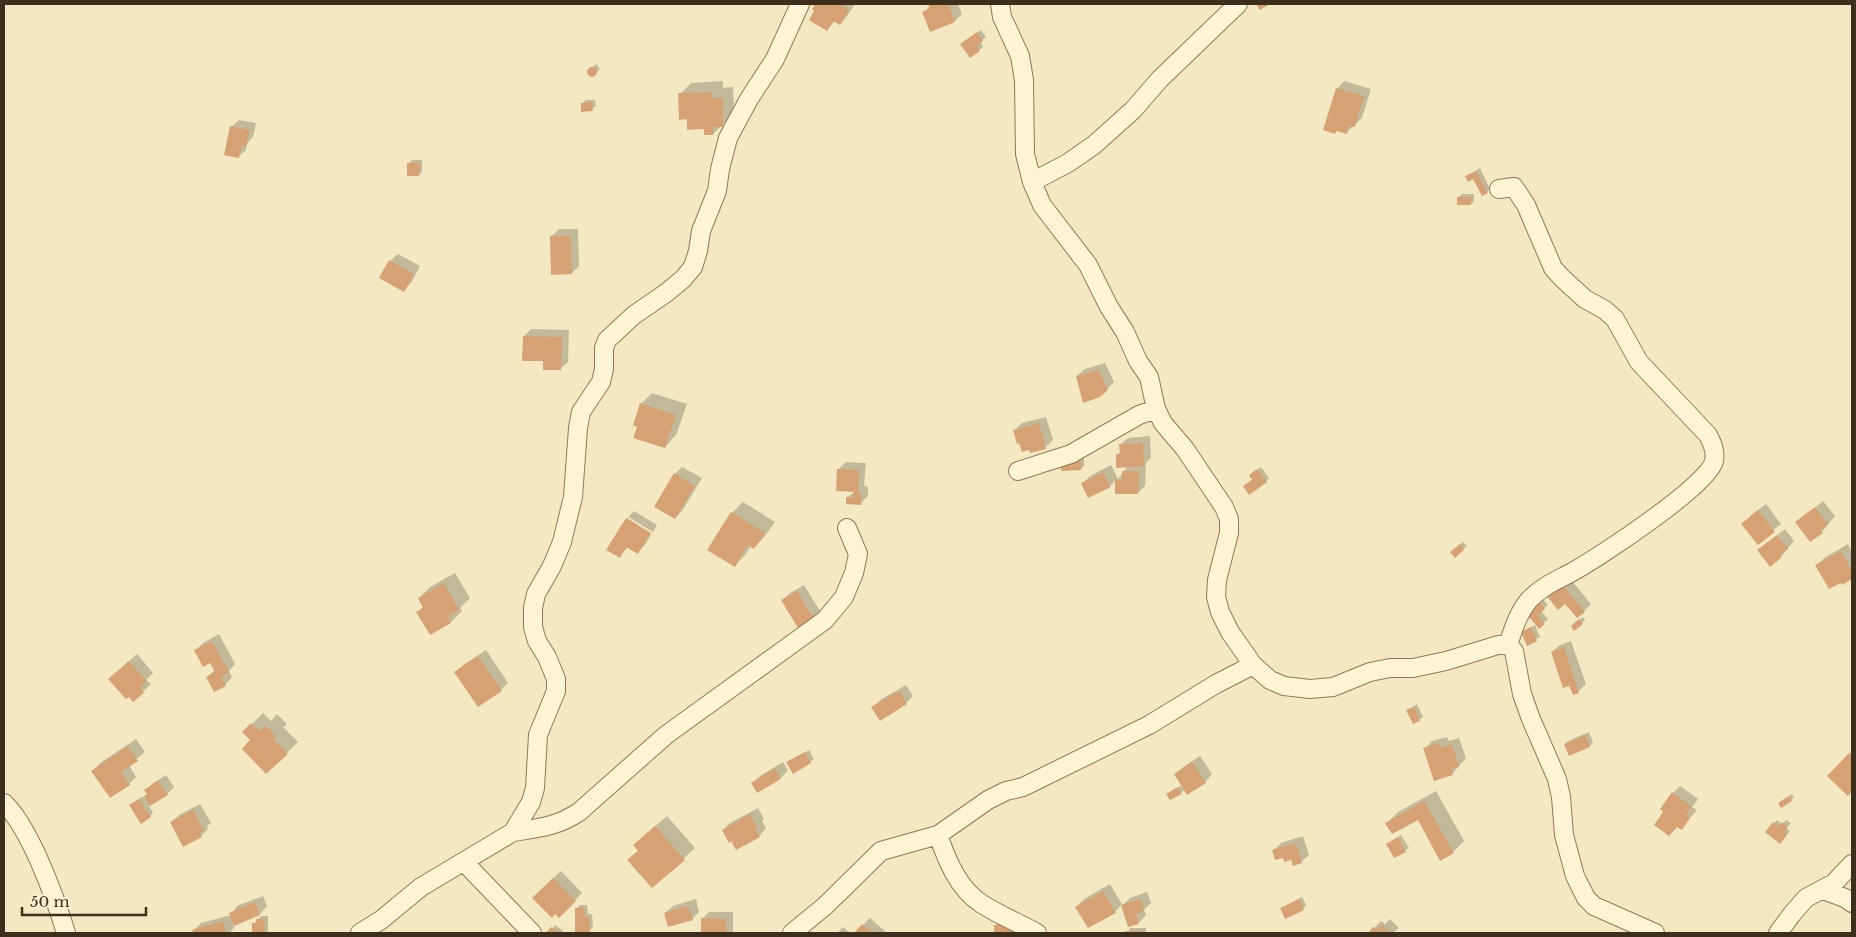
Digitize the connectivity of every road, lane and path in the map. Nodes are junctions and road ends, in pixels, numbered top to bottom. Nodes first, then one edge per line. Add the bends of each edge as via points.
1 (800, 4) edge
2 (1000, 4) edge
3 (1238, 4) edge
4 (1032, 182) junction
5 (1499, 189) dead end
6 (1156, 409) junction
7 (1018, 471) dead end
8 (847, 528) dead end
9 (1508, 645) junction
10 (1252, 665) junction
11 (4, 803) edge
12 (513, 832) junction
13 (938, 835) junction
14 (464, 862) junction
15 (1852, 864) edge
16 (1822, 890) junction
17 (1852, 904) edge
18 (66, 933) edge
19 (360, 933) edge
20 (532, 933) edge
21 (792, 933) edge
22 (1037, 933) edge
23 (1655, 933) edge
24 (1778, 933) edge

1 - 12 street via 775,59 728,138 717,192 701,231 692,267 683,279 634,315 607,340 601,382 581,412 573,497 562,542 536,594 533,608 532,627 537,642 548,657 556,679 556,691 538,735 535,788 531,802
2 - 4 street via 1002,17 1020,56 1024,80 1026,154
3 - 4 street via 1094,145
4 - 6 street via 1042,206 1088,264 1149,378
5 - 9 street via 1514,186 1526,205 1553,268 1586,299 1615,320 1638,362 1708,435 1714,447 1714,460 1705,476 1627,538 1548,584 1529,601 1516,622
6 - 7 street via 1139,414 1071,454
6 - 10 street via 1224,506 1229,519 1216,597 1230,632
8 - 12 street via 858,554 854,573 844,597 825,620 666,735 579,812 564,822
9 - 10 street via 1413,668 1370,672 1333,687 1310,689 1284,686 1270,680
9 - 23 street via 1514,650 1522,694 1531,720 1557,778 1564,835 1575,876 1586,898 1594,906
10 - 13 street via 1149,725 1023,787 1006,791
11 - 18 street via 22,827 58,907
12 - 14 street
13 - 21 street via 881,851 825,906
13 - 22 street via 961,884 980,903
14 - 19 street via 421,887
14 - 20 street
15 - 16 street via 1834,884
16 - 17 street
16 - 24 street via 1806,898

